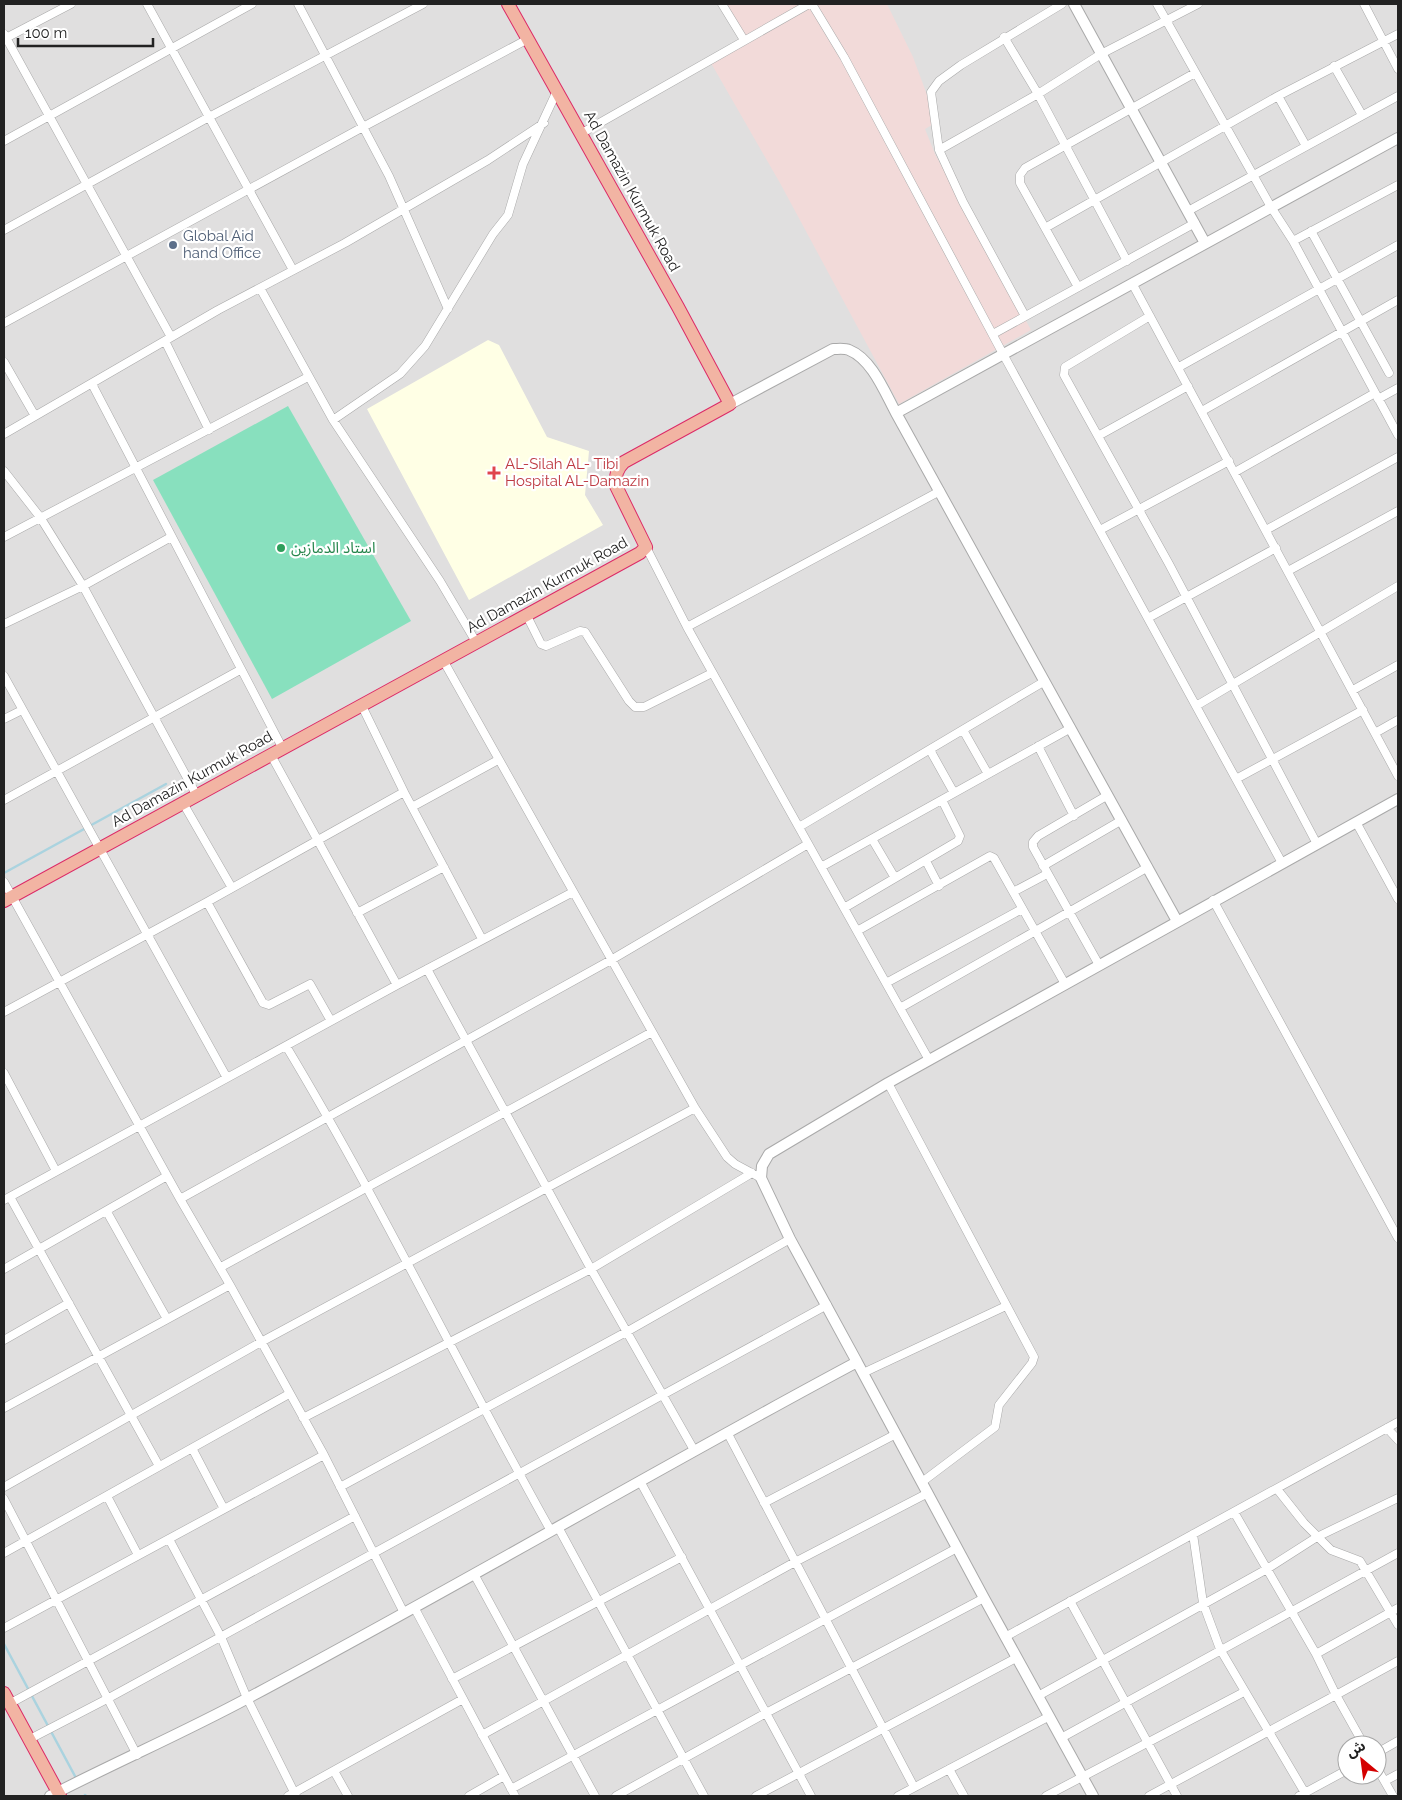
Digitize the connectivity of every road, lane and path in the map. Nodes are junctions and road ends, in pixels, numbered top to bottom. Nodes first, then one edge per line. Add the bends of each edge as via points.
1 (71, 4) edge
2 (147, 4) edge
3 (252, 4) edge
4 (298, 4) edge
5 (423, 4) edge
6 (508, 4) edge
7 (722, 4) edge
8 (811, 4) edge
9 (1062, 4) edge
10 (1074, 4) edge
11 (1157, 4) edge
12 (1198, 4) edge
13 (1364, 4) edge
14 (1166, 21) junction
15 (1398, 34) edge
16 (4, 37) edge
17 (1004, 37) junction
18 (528, 39) junction
19 (744, 40) junction
20 (1384, 42) junction
21 (172, 48) junction
22 (1101, 54) junction
23 (326, 56) junction
24 (1334, 66) junction
25 (1398, 69) edge
26 (1195, 73) junction
27 (557, 91) junction
28 (1038, 94) junction
29 (1278, 96) junction
30 (1398, 96) edge
31 (1132, 108) junction
32 (1362, 115) junction
33 (50, 116) junction
34 (209, 117) junction
35 (544, 123) junction
36 (1226, 126) junction
37 (363, 127) junction
38 (582, 133) junction
39 (1398, 138) edge
40 (4, 141) edge
41 (1065, 145) junction
42 (1306, 146) junction
43 (939, 150) junction
44 (1162, 163) junction
45 (1254, 174) junction
46 (87, 184) junction
47 (1398, 184) edge
48 (250, 190) junction
49 (1095, 200) junction
50 (404, 208) junction
51 (1271, 208) junction
52 (1188, 210) junction
53 (1195, 223) junction
54 (1045, 228) junction
55 (4, 230) edge
56 (1311, 231) junction
57 (1293, 242) junction
58 (1205, 243) junction
59 (1398, 245) edge
60 (126, 256) junction
61 (1127, 261) junction
62 (294, 270) junction
63 (1336, 279) junction
64 (1132, 283) junction
65 (1078, 287) junction
66 (260, 288) junction
67 (1318, 289) junction
68 (1398, 300) edge
69 (448, 309) junction
70 (1025, 316) junction
71 (1150, 316) junction
72 (1360, 321) junction
73 (4, 323) edge
74 (1342, 331) junction
75 (993, 334) junction
76 (168, 339) junction
77 (1003, 354) junction
78 (4, 362) edge
79 (1179, 367) junction
80 (1389, 373) dead end
81 (308, 377) junction
82 (92, 384) junction
83 (1188, 386) junction
84 (1398, 388) edge
85 (1377, 396) junction
86 (730, 404) junction
87 (1202, 411) junction
88 (896, 413) junction
89 (35, 416) junction
90 (333, 420) junction
91 (209, 430) junction
92 (4, 434) edge
93 (1398, 435) edge
94 (1098, 436) junction
95 (1398, 457) edge
96 (1229, 461) junction
97 (136, 469) junction
98 (4, 470) edge
99 (1235, 472) junction
100 (940, 492) junction
101 (1138, 510) junction
102 (1398, 511) edge
103 (40, 517) junction
104 (1100, 530) junction
105 (1266, 530) junction
106 (4, 537) edge
107 (171, 537) junction
108 (646, 547) junction
109 (1276, 548) junction
110 (1288, 571) junction
111 (83, 586) junction
112 (1398, 586) edge
113 (1186, 597) junction
114 (527, 616) junction
115 (1148, 618) junction
116 (4, 624) edge
117 (687, 627) junction
118 (1322, 632) junction
119 (476, 642) junction
120 (444, 660) junction
121 (1398, 665) edge
122 (240, 670) junction
123 (712, 673) junction
124 (4, 676) edge
125 (1045, 681) junction
126 (1233, 684) junction
127 (1353, 690) junction
128 (361, 704) junction
129 (1196, 706) junction
130 (22, 710) junction
131 (1364, 710) junction
132 (154, 718) junction
133 (4, 719) edge
134 (1398, 720) edge
135 (1071, 728) junction
136 (963, 730) junction
137 (1375, 733) junction
138 (1038, 746) junction
139 (283, 748) junction
140 (930, 750) junction
141 (271, 755) junction
142 (498, 760) junction
143 (1273, 760) junction
144 (56, 773) junction
145 (988, 774) junction
146 (1398, 776) edge
147 (1236, 779) junction
148 (404, 792) junction
149 (954, 793) junction
150 (197, 796) junction
151 (1108, 796) junction
152 (1398, 799) edge
153 (4, 800) edge
154 (942, 800) junction
155 (183, 803) junction
156 (412, 807) junction
157 (1074, 816) junction
158 (1122, 820) junction
159 (1356, 822) junction
160 (799, 827) junction
161 (872, 839) junction
162 (317, 840) junction
163 (808, 844) junction
164 (1317, 844) junction
165 (100, 848) junction
166 (926, 861) junction
167 (1282, 863) junction
168 (1043, 866) junction
169 (444, 867) junction
170 (821, 867) junction
171 (1148, 867) junction
172 (1047, 874) junction
173 (895, 878) junction
174 (4, 882) edge
175 (939, 886) junction
176 (232, 888) junction
177 (573, 892) junction
178 (1013, 892) junction
179 (8, 899) edge
180 (1398, 899) edge
181 (1213, 900) junction
182 (207, 902) junction
183 (844, 908) junction
184 (1022, 909) junction
185 (1069, 913) junction
186 (357, 914) junction
187 (1177, 921) junction
188 (857, 931) junction
189 (1036, 931) junction
190 (147, 935) junction
191 (482, 939) junction
192 (611, 960) junction
193 (1099, 965) junction
194 (427, 969) junction
195 (60, 981) junction
196 (886, 983) junction
197 (397, 984) junction
198 (1065, 984) junction
199 (900, 1008) junction
200 (4, 1012) edge
201 (331, 1021) junction
202 (652, 1032) junction
203 (468, 1040) junction
204 (286, 1046) junction
205 (929, 1060) junction
206 (4, 1074) edge
207 (227, 1078) junction
208 (888, 1083) junction
209 (695, 1108) junction
210 (506, 1112) junction
211 (329, 1118) junction
212 (140, 1125) junction
213 (56, 1171) junction
214 (757, 1175) junction
215 (167, 1176) junction
216 (367, 1187) junction
217 (547, 1188) junction
218 (7, 1199) edge
219 (180, 1199) junction
220 (107, 1212) junction
221 (1398, 1238) edge
222 (790, 1239) junction
223 (39, 1249) junction
224 (407, 1264) junction
225 (220, 1267) junction
226 (4, 1269) edge
227 (591, 1269) junction
228 (230, 1285) junction
229 (69, 1303) junction
230 (827, 1305) junction
231 (1006, 1306) junction
232 (167, 1319) junction
233 (628, 1331) junction
234 (4, 1340) edge
235 (261, 1342) junction
236 (448, 1343) junction
237 (98, 1357) junction
238 (857, 1362) junction
239 (863, 1372) junction
240 (290, 1394) junction
241 (663, 1394) junction
242 (4, 1408) edge
243 (484, 1410) junction
244 (131, 1413) junction
245 (303, 1418) junction
246 (1398, 1422) edge
247 (1387, 1428) junction
248 (727, 1432) junction
249 (896, 1434) junction
250 (1398, 1440) edge
251 (192, 1448) junction
252 (694, 1450) junction
253 (324, 1455) junction
254 (159, 1466) junction
255 (519, 1474) junction
256 (640, 1481) junction
257 (922, 1482) junction
258 (4, 1487) edge
259 (340, 1487) junction
260 (1276, 1489) junction
261 (928, 1493) junction
262 (106, 1496) junction
263 (1398, 1498) edge
264 (4, 1499) edge
265 (764, 1503) junction
266 (224, 1509) junction
267 (1234, 1512) junction
268 (355, 1516) junction
269 (555, 1529) junction
270 (1193, 1534) junction
271 (1317, 1537) junction
272 (169, 1539) junction
273 (26, 1540) junction
274 (957, 1548) junction
275 (4, 1552) edge
276 (374, 1552) junction
277 (1398, 1553) edge
278 (138, 1555) junction
279 (682, 1557) junction
280 (795, 1562) junction
281 (1267, 1569) junction
282 (1367, 1570) junction
283 (474, 1574) junction
284 (984, 1598) junction
285 (56, 1599) junction
286 (598, 1600) junction
287 (202, 1601) junction
288 (1070, 1601) junction
289 (1203, 1603) junction
290 (414, 1607) junction
291 (710, 1609) junction
292 (1291, 1610) junction
293 (1395, 1611) edge
294 (404, 1613) junction
295 (825, 1618) junction
296 (1398, 1625) edge
297 (4, 1628) edge
298 (1005, 1637) junction
299 (221, 1638) junction
300 (514, 1646) junction
301 (1220, 1649) junction
302 (1316, 1654) junction
303 (628, 1655) junction
304 (1016, 1658) junction
305 (88, 1660) junction
306 (1102, 1660) junction
307 (1398, 1661) edge
308 (739, 1664) junction
309 (851, 1668) junction
310 (452, 1679) junction
311 (1244, 1692) junction
312 (1336, 1695) junction
313 (1038, 1696) junction
314 (247, 1698) junction
315 (463, 1698) junction
316 (7, 1699) edge
317 (108, 1699) junction
318 (544, 1702) junction
319 (1125, 1702) junction
320 (657, 1709) junction
321 (766, 1713) junction
322 (1048, 1717) junction
323 (882, 1728) junction
324 (1268, 1731) junction
325 (482, 1735) junction
326 (1358, 1735) edge
327 (1061, 1738) junction
328 (28, 1740) junction
329 (1398, 1741) edge
330 (1148, 1743) junction
331 (1387, 1747) edge
332 (137, 1755) junction
333 (573, 1755) junction
334 (683, 1758) junction
335 (949, 1769) junction
336 (334, 1771) junction
337 (799, 1774) junction
338 (504, 1776) junction
339 (1337, 1776) edge
340 (1083, 1777) junction
341 (1170, 1784) junction
342 (1387, 1785) edge
343 (914, 1787) junction
344 (513, 1793) edge
345 (56, 1795) edge
346 (293, 1795) edge
347 (1302, 1795) edge
348 (348, 1796) edge
349 (469, 1796) edge
350 (596, 1796) edge
351 (616, 1796) edge
352 (704, 1796) edge
353 (756, 1796) edge
354 (811, 1796) edge
355 (898, 1796) edge
356 (964, 1796) edge
357 (1046, 1796) edge
358 (1093, 1796) edge
359 (1149, 1796) edge
360 (1177, 1796) edge
361 (1393, 1796) edge

1 - 16 street
2 - 21 street
3 - 21 street
4 - 23 street
5 - 23 street
6 - 18 highway, Ad Damazin Kurmuk Road
7 - 19 street
8 - 19 street
8 - 75 street via 844,57
9 - 17 street
10 - 22 street
11 - 14 street
12 - 14 street
13 - 20 street
14 - 22 street
14 - 26 street
15 - 20 street
16 - 33 street
17 - 28 street
17 - 43 street via 939,81 930,92
18 - 27 highway, Ad Damazin Kurmuk Road
18 - 37 street
19 - 38 street
20 - 24 street
20 - 25 street
21 - 33 street
21 - 34 street
22 - 28 street
22 - 31 street
23 - 34 street
23 - 37 street
24 - 29 street
24 - 32 street
26 - 31 street
26 - 36 street
27 - 35 street
27 - 38 highway, Ad Damazin Kurmuk Road
28 - 41 street
28 - 43 street
29 - 36 street
29 - 42 street
30 - 32 street
31 - 41 street
31 - 44 street
32 - 42 street
33 - 40 street
33 - 46 street
34 - 46 street
34 - 48 street
35 - 50 street via 488,160
35 - 69 street via 523,164 508,215
36 - 44 street
36 - 45 street
37 - 48 street
37 - 50 street
38 - 86 highway, Ad Damazin Kurmuk Road
39 - 51 street
41 - 49 street
41 - 54 street via 1025,168 1020,175 1020,183
42 - 45 street
43 - 70 street via 963,202
44 - 49 street
44 - 52 street
45 - 51 street
45 - 52 street
46 - 55 street
46 - 60 street
47 - 56 street
48 - 60 street
48 - 62 street
49 - 54 street
49 - 61 street
50 - 62 street
50 - 69 street
51 - 57 street
51 - 58 street
52 - 53 street
53 - 58 street
53 - 61 street
54 - 65 street
56 - 57 street
56 - 63 street
57 - 67 street
58 - 64 street
59 - 63 street
60 - 73 street
60 - 76 street
61 - 65 street
62 - 66 street
63 - 67 street
63 - 72 street
64 - 71 street
64 - 77 street
65 - 70 street
66 - 76 street
66 - 81 street
67 - 74 street
67 - 79 street
68 - 72 street
69 - 90 street via 425,346 400,374
70 - 75 street
71 - 79 street
71 - 94 street via 1065,367 1064,375
72 - 74 street
72 - 80 street
74 - 85 street
74 - 87 street
75 - 77 street
76 - 82 street
76 - 91 street
77 - 88 street
77 - 104 street
78 - 89 street
79 - 83 street
81 - 90 street
81 - 91 street
82 - 89 street
82 - 97 street
83 - 87 street
83 - 94 street
84 - 85 street
85 - 93 street
85 - 99 street
86 - 88 street via 833,349 848,349 861,357
86 - 108 highway, Ad Damazin Kurmuk Road via 619,467 616,486
87 - 96 street
88 - 100 street
89 - 92 street
90 - 119 street via 440,581
91 - 97 street
94 - 101 street
95 - 105 street
96 - 99 street
96 - 101 street
97 - 103 street
97 - 107 street
98 - 103 street
99 - 105 street
100 - 117 street
100 - 125 street
101 - 104 street
101 - 113 street
102 - 110 street
103 - 106 street
103 - 111 street
104 - 115 street
105 - 109 street
107 - 111 street
107 - 122 street
108 - 114 highway, Ad Damazin Kurmuk Road
108 - 117 street
109 - 110 street
109 - 113 street
110 - 118 street
111 - 116 street
111 - 132 street
112 - 118 street
113 - 115 street
113 - 126 street
114 - 119 highway, Ad Damazin Kurmuk Road
114 - 123 street via 541,644 546,646 584,632 635,706 644,706
115 - 129 street
117 - 123 street
118 - 126 street
118 - 127 street
119 - 120 highway, Ad Damazin Kurmuk Road
120 - 128 highway, Ad Damazin Kurmuk Road
120 - 142 street
121 - 127 street
122 - 132 street
122 - 139 street
123 - 160 street
124 - 130 street
125 - 135 street
125 - 136 street
126 - 129 street
126 - 143 street
127 - 131 street
128 - 139 highway, Ad Damazin Kurmuk Road
128 - 148 street
129 - 147 street
130 - 133 street
130 - 144 street
131 - 137 street
131 - 143 street
132 - 144 street
132 - 150 street
134 - 137 street
135 - 138 street
135 - 151 street
136 - 140 street
136 - 145 street
137 - 146 street
138 - 145 street
138 - 157 street
139 - 141 highway, Ad Damazin Kurmuk Road
140 - 149 street
140 - 160 street
141 - 150 highway, Ad Damazin Kurmuk Road
141 - 162 street
142 - 156 street
142 - 177 street
143 - 147 street
143 - 164 street
144 - 153 street
144 - 165 street
145 - 149 street
147 - 167 street
148 - 156 street
148 - 162 street
149 - 154 street
150 - 155 highway, Ad Damazin Kurmuk Road
151 - 157 street
151 - 158 street
152 - 159 street
154 - 161 street
154 - 166 street via 960,839
155 - 165 highway, Ad Damazin Kurmuk Road
155 - 176 street
156 - 169 street
157 - 168 street via 1033,842
158 - 168 street
158 - 171 street
159 - 164 street
159 - 180 street
160 - 163 street
161 - 170 street
161 - 173 street
162 - 176 street
162 - 186 street
163 - 170 street
163 - 192 street
164 - 167 street
165 - 179 highway, Ad Damazin Kurmuk Road
165 - 190 street
166 - 173 street
166 - 175 street
167 - 181 street
168 - 172 street
169 - 186 street
169 - 191 street
170 - 183 street
171 - 185 street
171 - 187 street
172 - 178 street
172 - 185 street
173 - 183 street
174 - 179 street
175 - 178 street via 990,856
175 - 188 street
176 - 182 street
177 - 191 street
177 - 192 street
178 - 184 street
179 - 195 street
181 - 187 street
181 - 221 street
182 - 190 street
182 - 201 street via 263,1003 269,1005 310,984
183 - 188 street
184 - 189 street
184 - 196 street
185 - 189 street
185 - 193 street
186 - 197 street
187 - 193 street
188 - 196 street
189 - 198 street
189 - 199 street
190 - 195 street
190 - 207 street
191 - 194 street
192 - 202 street
192 - 203 street
193 - 198 street
194 - 197 street
194 - 203 street
195 - 200 street
195 - 212 street
196 - 199 street
197 - 201 street
198 - 205 street
199 - 205 street
201 - 204 street
202 - 209 street
202 - 210 street
203 - 210 street
203 - 211 street
204 - 207 street
204 - 211 street
205 - 208 street
206 - 213 street
207 - 212 street
208 - 214 street via 769,1154
208 - 231 street
209 - 214 street via 727,1157
209 - 217 street
210 - 216 street
210 - 217 street
211 - 216 street
211 - 219 street
212 - 213 street
212 - 215 street
213 - 218 street
214 - 222 street
214 - 227 street
215 - 219 street
215 - 220 street
216 - 224 street
216 - 225 street
217 - 224 street
217 - 227 street
218 - 223 street
219 - 225 street
220 - 223 street
220 - 232 street
222 - 230 street
222 - 233 street
223 - 226 street
223 - 229 street
224 - 235 street
224 - 236 street
225 - 228 street
227 - 233 street
227 - 236 street
228 - 232 street
228 - 235 street
229 - 234 street
229 - 237 street
230 - 238 street
230 - 241 street
231 - 239 street
231 - 257 street via 1031,1350 1032,1363 999,1404 995,1427
232 - 237 street
233 - 241 street
233 - 243 street
235 - 240 street
235 - 244 street
236 - 243 street
236 - 245 street
237 - 242 street
237 - 244 street
238 - 239 street
238 - 248 street
239 - 249 street
240 - 245 street
240 - 251 street
241 - 252 street
241 - 255 street
243 - 255 street
243 - 259 street
244 - 254 street
244 - 258 street
245 - 253 street
246 - 247 street
247 - 250 street
247 - 260 street
248 - 252 street
248 - 265 street
249 - 257 street
249 - 265 street
251 - 254 street
251 - 266 street
252 - 256 street
253 - 259 street
253 - 266 street
254 - 262 street
255 - 269 street
255 - 276 street
256 - 269 street
256 - 279 street
257 - 261 street
259 - 268 street
260 - 267 street
260 - 271 street
261 - 274 street
261 - 280 street
262 - 273 street
262 - 278 street
263 - 271 street
264 - 273 street
265 - 280 street
266 - 272 street
267 - 270 street
267 - 281 street
268 - 276 street
268 - 287 street
269 - 283 street
269 - 286 street
270 - 288 street
270 - 289 street
271 - 281 street
271 - 282 street via 1330,1550 1355,1558
272 - 278 street
272 - 287 street
273 - 275 street
273 - 285 street
274 - 284 street
274 - 295 street
276 - 294 street
276 - 299 street
277 - 282 street
278 - 285 street
279 - 286 street
279 - 291 street
280 - 291 street
280 - 295 street
281 - 289 street
281 - 292 street
282 - 292 street
282 - 293 street
283 - 290 street
283 - 300 street
284 - 298 street
284 - 309 street
285 - 297 street
285 - 305 street
286 - 300 street
286 - 303 street
287 - 299 street
287 - 305 street
288 - 298 street
288 - 306 street
289 - 301 street
289 - 306 street
290 - 294 street
290 - 310 street
291 - 303 street
291 - 308 street
292 - 301 street
292 - 302 street
293 - 296 street
293 - 302 street
294 - 314 street
295 - 308 street
295 - 309 street
298 - 304 street
299 - 314 street
299 - 317 street
300 - 310 street
300 - 318 street
301 - 311 street
301 - 319 street
302 - 312 street
303 - 318 street
303 - 320 street
304 - 313 street
304 - 323 street
305 - 316 street
305 - 317 street
306 - 313 street
306 - 319 street
307 - 312 street
308 - 320 street
308 - 321 street
309 - 321 street
309 - 323 street
310 - 315 street
311 - 324 street
311 - 330 street
312 - 324 street
312 - 326 street
313 - 322 street
314 - 332 street
314 - 346 street
315 - 325 street
315 - 336 street
316 - 328 highway
317 - 328 street
317 - 332 street
318 - 325 street
318 - 333 street
319 - 327 street
319 - 330 street
320 - 333 street
320 - 334 street
321 - 334 street
321 - 337 street
322 - 327 street
322 - 335 street
323 - 337 street
323 - 343 street
324 - 341 street
324 - 347 street
325 - 338 street
327 - 340 street
328 - 345 highway
329 - 331 street
330 - 340 street
330 - 341 street
332 - 345 street
333 - 344 street
333 - 350 street
334 - 351 street
334 - 352 street
335 - 343 street
335 - 356 street
336 - 346 street
336 - 348 street
337 - 353 street
337 - 354 street
338 - 344 street
338 - 349 street
339 - 347 street
340 - 357 street
340 - 358 street
341 - 359 street
341 - 360 street
342 - 361 street
343 - 355 street

